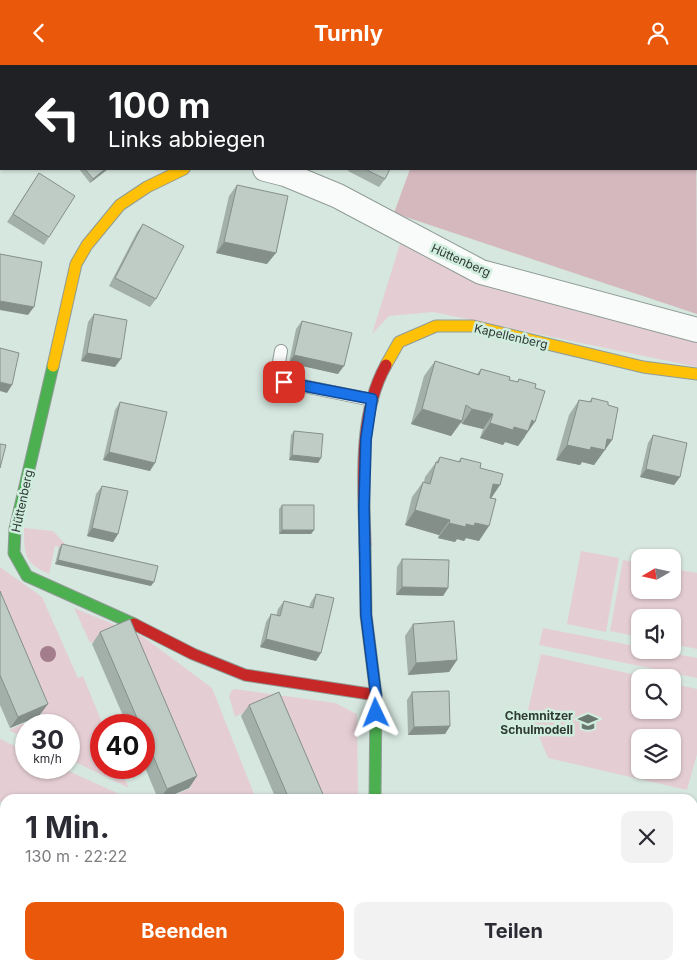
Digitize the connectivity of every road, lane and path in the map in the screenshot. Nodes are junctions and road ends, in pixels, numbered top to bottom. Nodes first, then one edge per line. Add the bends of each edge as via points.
1 (182, 170) edge
2 (269, 170) edge
3 (697, 329) edge
4 (281, 351) dead end
5 (697, 374) edge
6 (372, 399) junction
7 (0, 558) edge
8 (27, 576) junction
9 (376, 695) junction
10 (375, 794) edge

1 - 8 street, Hüttenberg via 147,185 117,205 93,235 76,264 15,529 14,553
2 - 3 street, Hüttenberg via 338,196 481,272
4 - 6 lane via 277,373 284,382
5 - 6 street, Kapellenberg via 643,367 473,326 436,326 399,342 380,376
6 - 9 street, Kapellenberg via 366,439 364,507 366,615
7 - 8 lane
8 - 9 street via 245,675
9 - 10 street, Kapellenberg

